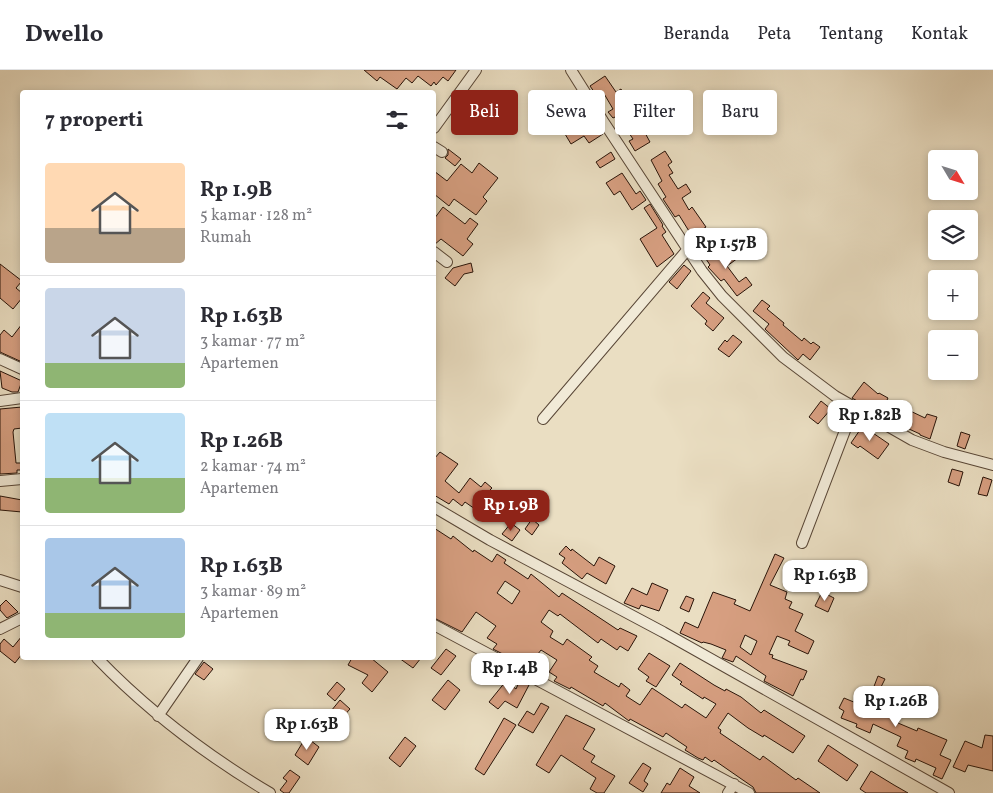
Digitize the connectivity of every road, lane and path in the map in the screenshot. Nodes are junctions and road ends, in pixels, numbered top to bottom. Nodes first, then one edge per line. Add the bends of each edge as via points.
1 (476, 70) edge
2 (571, 70) edge
3 (436, 125) edge
4 (688, 249) junction
5 (436, 254) edge
6 (447, 262) dead end
7 (0, 359) edge
8 (20, 368) edge
9 (20, 398) edge
10 (0, 401) edge
11 (854, 407) junction
12 (544, 419) dead end
13 (993, 465) edge
14 (20, 480) edge
15 (0, 481) edge
16 (436, 508) edge
17 (802, 543) dead end
18 (0, 580) edge
19 (20, 586) edge
20 (20, 619) edge
21 (436, 626) edge
22 (0, 629) edge
23 (99, 660) edge
24 (197, 660) edge
25 (158, 716) junction
26 (731, 789) edge
27 (270, 793) edge
28 (750, 793) edge
29 (949, 793) edge

1 - 3 street
2 - 4 street
4 - 11 street via 722,296 783,357
4 - 12 street
5 - 6 street
7 - 8 street
9 - 10 street
11 - 13 street via 912,440
11 - 17 street
14 - 15 street
16 - 29 street
18 - 19 street
20 - 22 street
21 - 26 street
23 - 25 street
24 - 25 street
25 - 27 street via 231,770
26 - 28 street

